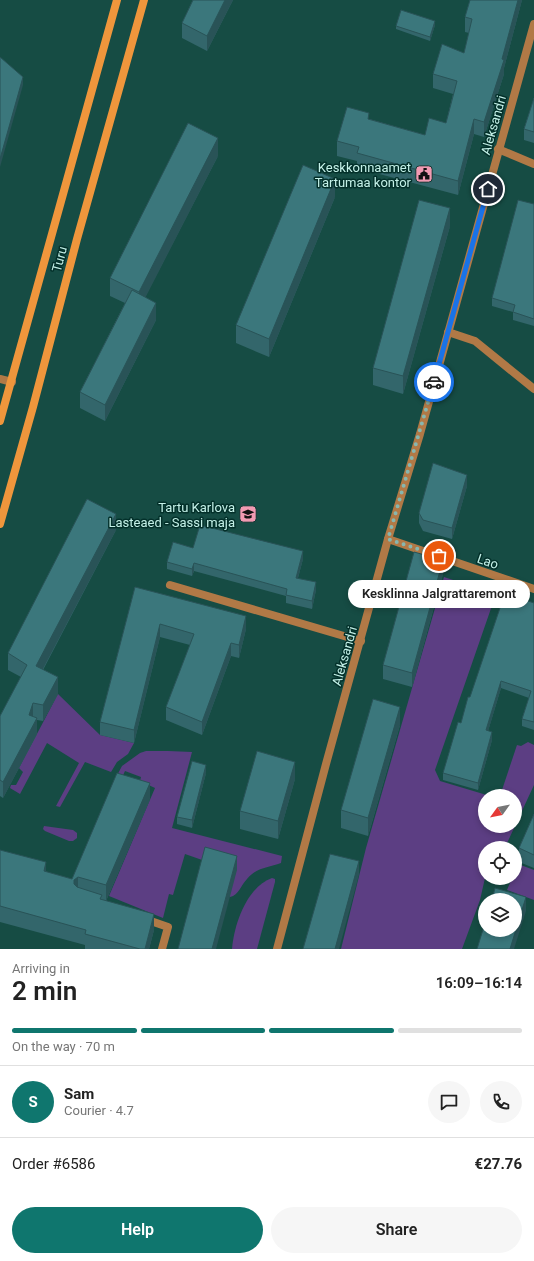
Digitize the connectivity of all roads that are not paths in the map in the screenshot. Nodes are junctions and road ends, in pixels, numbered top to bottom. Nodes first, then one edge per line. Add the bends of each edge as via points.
1 (117, 0) edge
2 (144, 0) edge
3 (534, 24) edge
4 (498, 149) junction
5 (534, 164) edge
6 (448, 332) junction
7 (0, 379) edge
8 (12, 382) junction
9 (534, 389) edge
10 (0, 421) edge
11 (0, 524) edge
12 (388, 539) junction
13 (170, 585) dead end
14 (534, 590) edge
15 (361, 641) junction
16 (138, 917) edge
17 (162, 949) edge
18 (277, 949) edge

1 - 8 main road, Turu
2 - 11 main road, Turu
3 - 4 street, Aleksandri
4 - 5 street
4 - 6 street, Aleksandri
6 - 9 street via 475,341
6 - 12 street, Aleksandri
7 - 8 street
8 - 10 main road, Turu
12 - 14 street, Lao
12 - 15 street, Aleksandri
13 - 15 street
15 - 18 street, Aleksandri
16 - 17 street via 168,927

